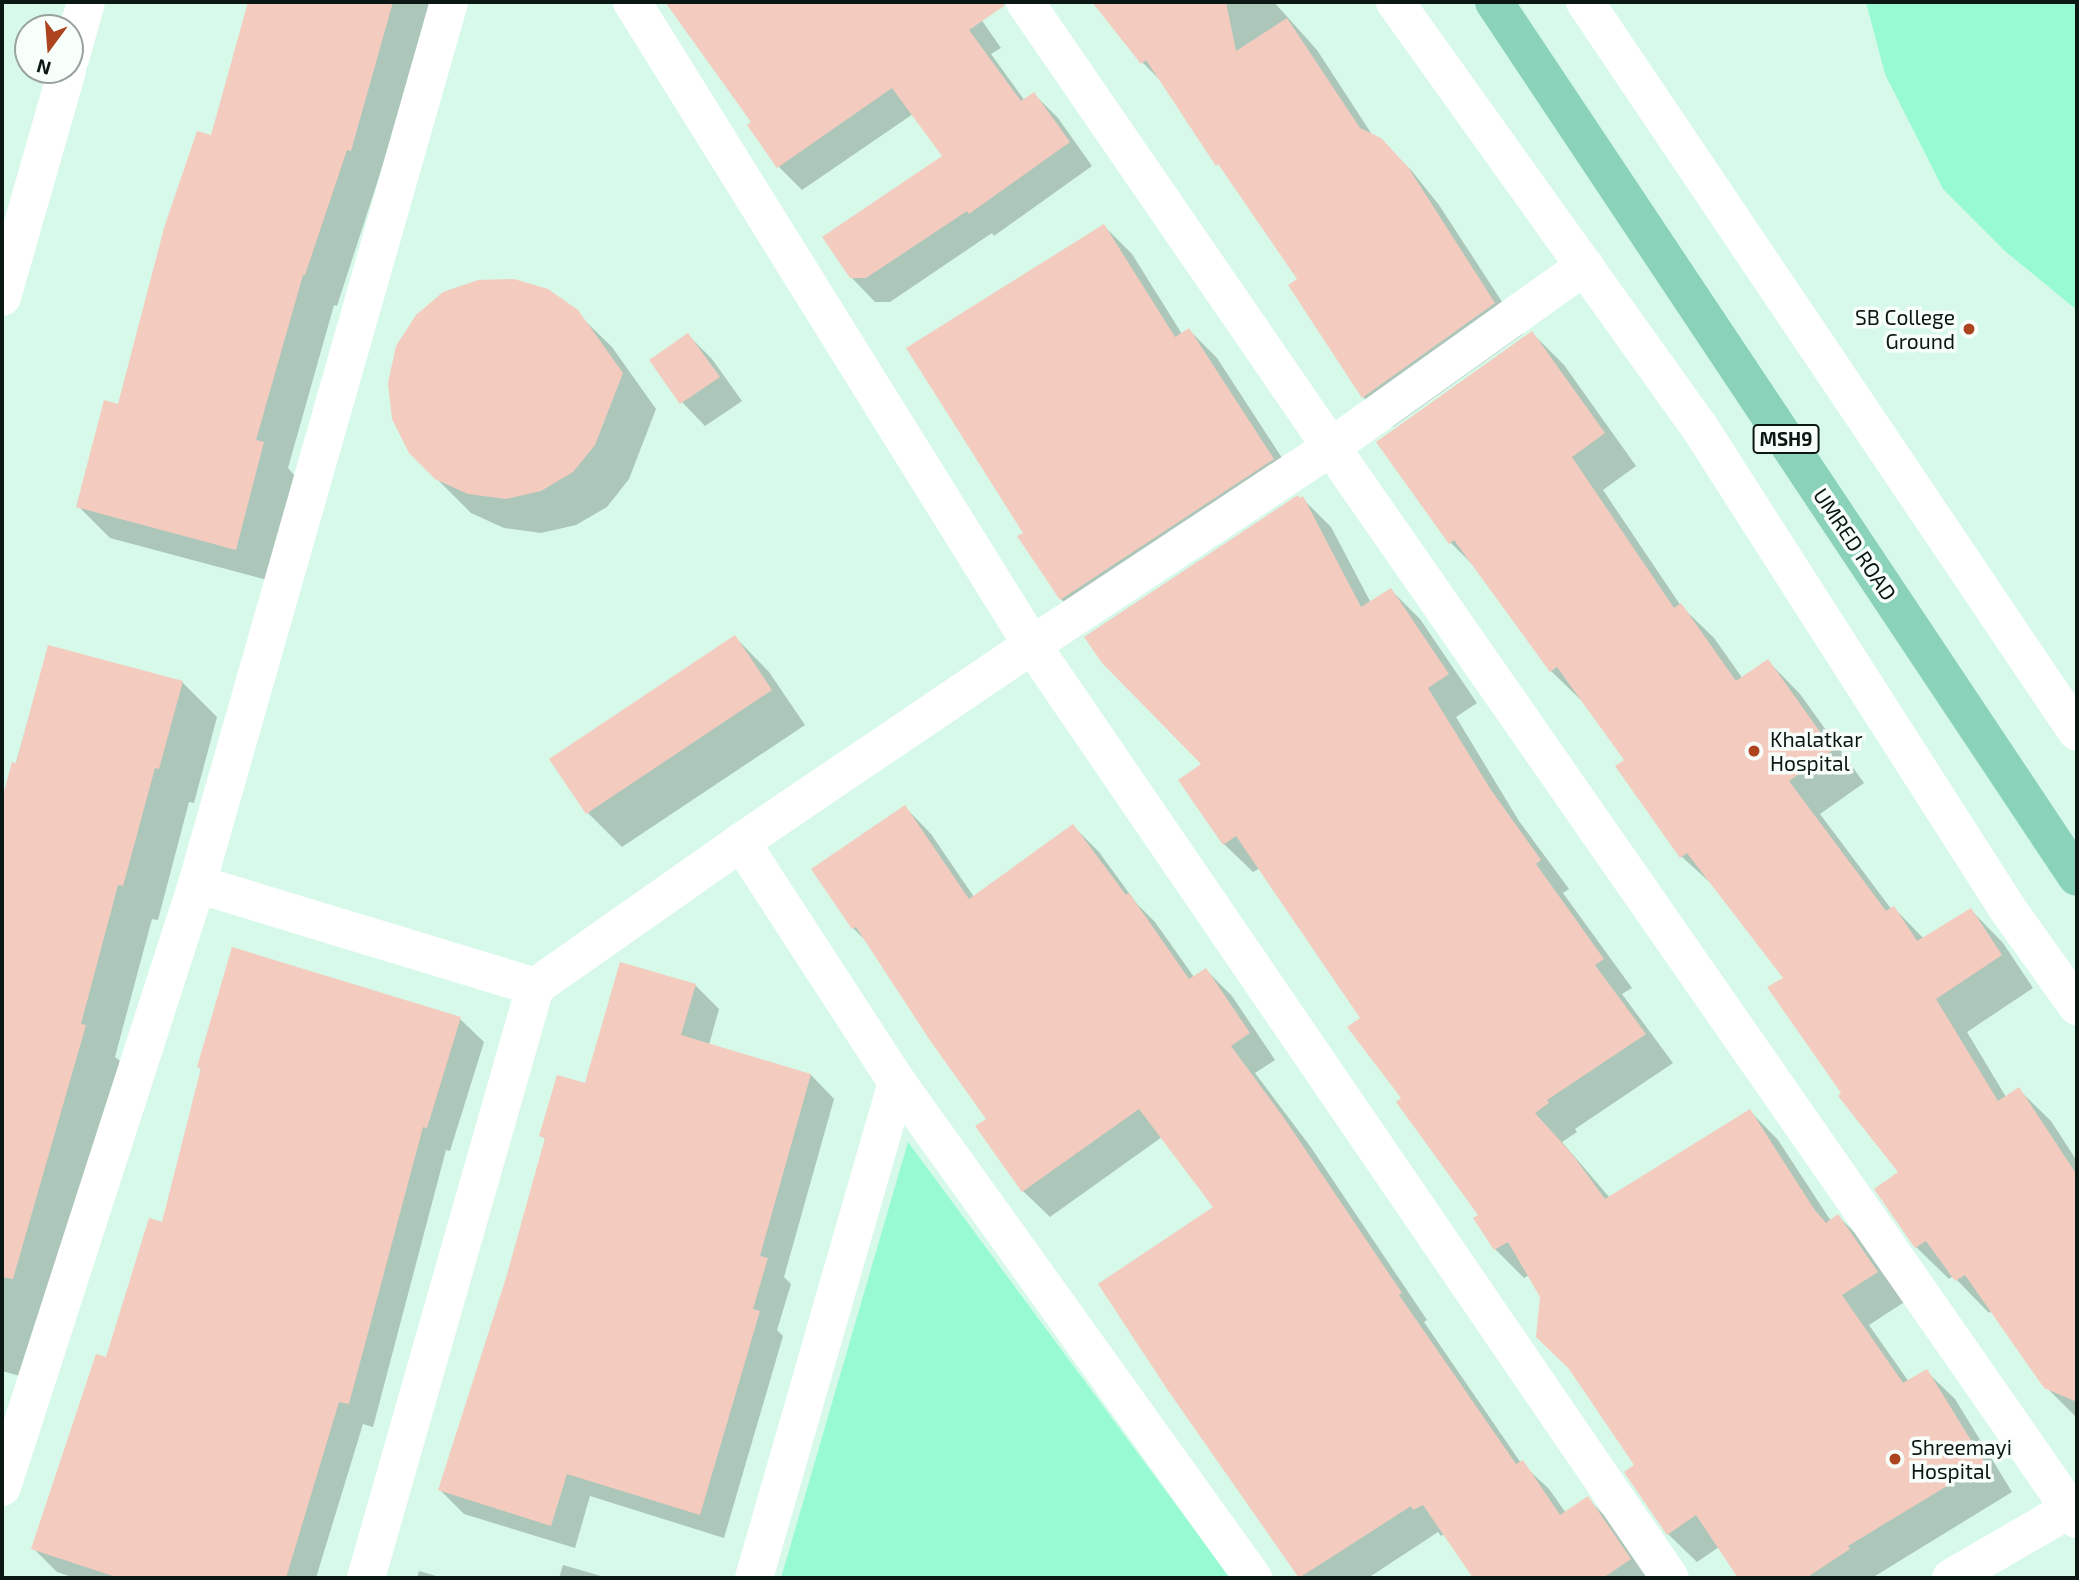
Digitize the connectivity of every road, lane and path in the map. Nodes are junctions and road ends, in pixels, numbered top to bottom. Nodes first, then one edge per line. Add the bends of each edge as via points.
1 (449, 2) edge
2 (632, 2) edge
3 (1025, 2) edge
4 (1395, 2) edge
5 (1494, 2) edge
6 (1585, 2) edge
7 (62, 84) edge
8 (13, 215) edge
9 (1585, 266) junction
10 (2, 297) edge
11 (1331, 447) junction
12 (1032, 645) junction
13 (2077, 732) edge
14 (741, 842) junction
15 (2077, 877) edge
16 (197, 884) junction
17 (535, 987) junction
18 (2077, 1006) edge
19 (897, 1082) junction
20 (2, 1488) edge
21 (2075, 1511) edge
22 (366, 1578) edge
23 (754, 1578) edge
24 (1253, 1578) edge
25 (1670, 1578) edge
26 (1951, 1578) edge

1 - 16 street
2 - 12 street
3 - 11 street
4 - 9 street
5 - 15 main road, UMRED ROAD / MSH9
6 - 13 street
7 - 8 street
8 - 10 street
9 - 11 street
9 - 18 street via 1700,428 2009,911
11 - 12 street
11 - 21 street
12 - 14 street
12 - 25 street
14 - 17 street
14 - 19 street
16 - 17 street
16 - 20 street
17 - 22 street
19 - 23 street
19 - 24 street
21 - 26 street

